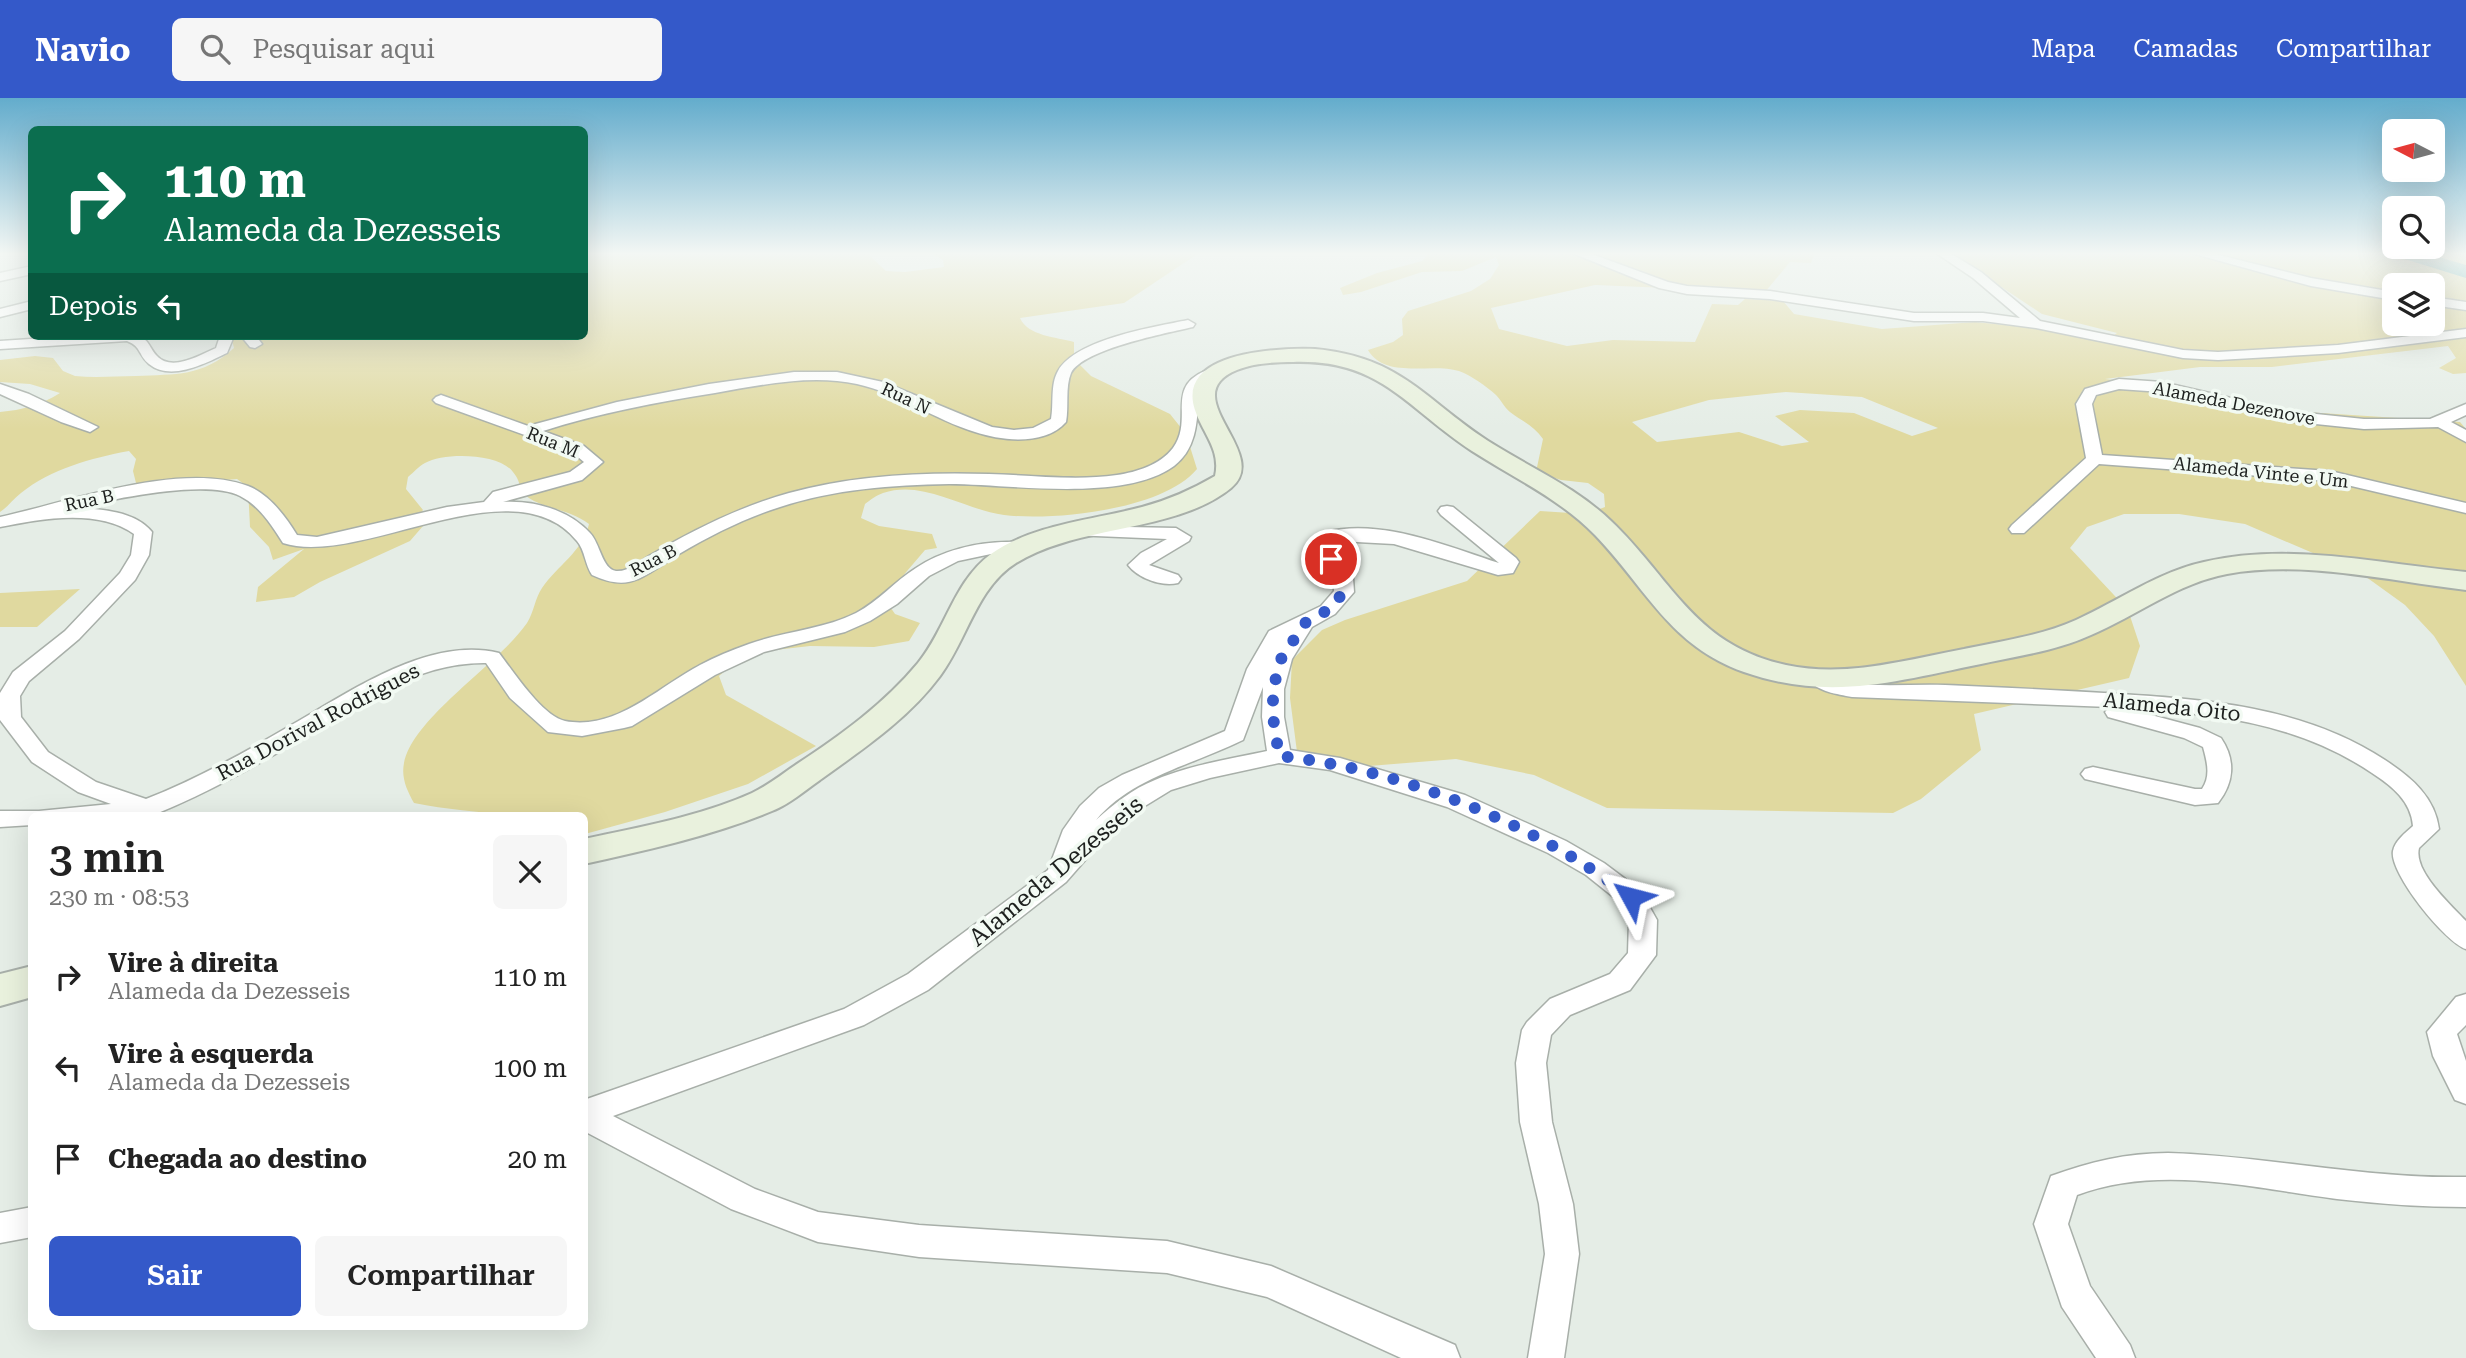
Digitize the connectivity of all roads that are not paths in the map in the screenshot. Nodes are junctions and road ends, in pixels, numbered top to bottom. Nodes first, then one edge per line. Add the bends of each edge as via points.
1 (1880, 312) edge
2 (2021, 312) edge
3 (1188, 324) dead end
4 (2036, 324) junction
5 (2466, 333) edge
6 (80, 340) edge
7 (136, 340) edge
8 (226, 340) edge
9 (0, 345) edge
10 (1220, 370) junction
11 (0, 389) edge
12 (441, 400) dead end
13 (2466, 409) edge
14 (2442, 422) junction
15 (90, 426) dead end
16 (527, 431) junction
17 (2466, 437) edge
18 (2095, 459) junction
19 (492, 507) junction
20 (2466, 508) edge
21 (1447, 510) dead end
22 (29, 517) junction
23 (0, 522) edge
24 (2018, 529) dead end
25 (1068, 531) junction
26 (1022, 548) junction
27 (1171, 579) dead end
28 (2466, 581) edge
29 (1305, 623) junction
30 (1819, 679) junction
31 (2027, 695) junction
32 (1279, 756) junction
33 (2093, 774) dead end
34 (147, 808) junction
35 (98, 812) edge
36 (28, 817) edge
37 (0, 819) edge
38 (588, 851) edge
39 (1058, 876) junction
40 (2466, 939) edge
41 (28, 982) edge
42 (0, 990) edge
43 (2466, 1004) edge
44 (2466, 1091) edge
45 (588, 1114) edge
46 (588, 1117) edge
47 (2466, 1192) edge
48 (1442, 1358) edge
49 (1546, 1358) edge
50 (2117, 1358) edge

1 - 4 street
2 - 4 street
3 - 16 street, Rua N via 1132,336 1072,361 1064,372 1058,422 1037,432 976,428 878,384 834,376 799,376 596,409
4 - 5 street via 2153,349 2218,356 2338,349
6 - 9 street
7 - 8 street via 153,360 169,366 193,363 222,350
10 - 19 street, Rua B via 1191,387 1190,431 1180,452 1158,469 1126,478 1081,482 967,479 830,489 737,516 632,575 612,577 599,571 584,537 544,509
10 - 25 main road via 1206,385 1205,397 1229,457 1226,480 1186,502
10 - 30 main road via 1242,361 1295,355 1350,360 1378,370 1604,529 1693,634 1738,660 1782,674
11 - 15 street
12 - 16 street, Rua M
13 - 14 street, Alameda Dezenove
14 - 17 street
14 - 18 street, Alameda Dezenove via 2341,423 2162,387 2119,384 2090,392 2084,404
16 - 19 street, Rua M via 578,449 595,461 576,476 499,496
18 - 20 street, Alameda Vinte e Um via 2330,476
18 - 24 street
19 - 22 street, Rua B via 428,515 303,545 290,539 282,523 244,490 217,486 148,488
21 - 29 street via 1509,562 1506,569 1399,541 1332,536 1325,547 1343,578 1344,592 1328,610
22 - 23 street
22 - 34 street via 90,514 134,523 143,532 140,555 128,576 72,635 22,677 9,696 10,718 40,757 87,787
25 - 26 main road
25 - 27 street via 1176,534 1182,537 1167,550 1138,565 1145,572
26 - 34 street, Rua Dorival Rodrigues via 991,548 952,557 922,572 863,617 838,628 757,648 707,670 624,721 582,729 556,727 518,693 492,657 471,655 433,662 402,673 237,766
26 - 38 main road via 984,575 930,668 856,741 766,801 678,830
28 - 30 main road via 2274,563 2235,564 2168,585 2069,636 1885,674
29 - 32 street via 1281,659 1273,689
29 - 39 street via 1276,635 1258,669 1236,735 1133,777 1095,803 1068,840
30 - 31 street, Alameda Oito via 1852,690
31 - 33 street via 2138,716 2192,733 2213,743 2222,767 2218,789 2209,797
31 - 40 street, Alameda Oito via 2235,711 2341,744 2381,767 2426,812 2426,829 2409,843 2405,854 2410,870
32 - 39 street, Alameda Dezesseis via 1163,785 1131,803 1092,836
32 - 49 street, Alameda Dezesseis via 1377,775 1557,847 1631,897 1643,920 1642,956 1619,982 1560,1007 1537,1030 1531,1063 1536,1122 1556,1203 1562,1254
34 - 35 street, Rua Dorival Rodrigues
36 - 37 street
39 - 45 street, Alameda Dezesseis via 918,982 854,1017
41 - 42 main road
43 - 44 street via 2442,1031 2448,1056
46 - 48 street via 743,1199 818,1227 919,1241 1167,1256 1271,1282
47 - 50 street via 2368,1189 2263,1172 2164,1165 2099,1173 2063,1186 2051,1224 2075,1294

